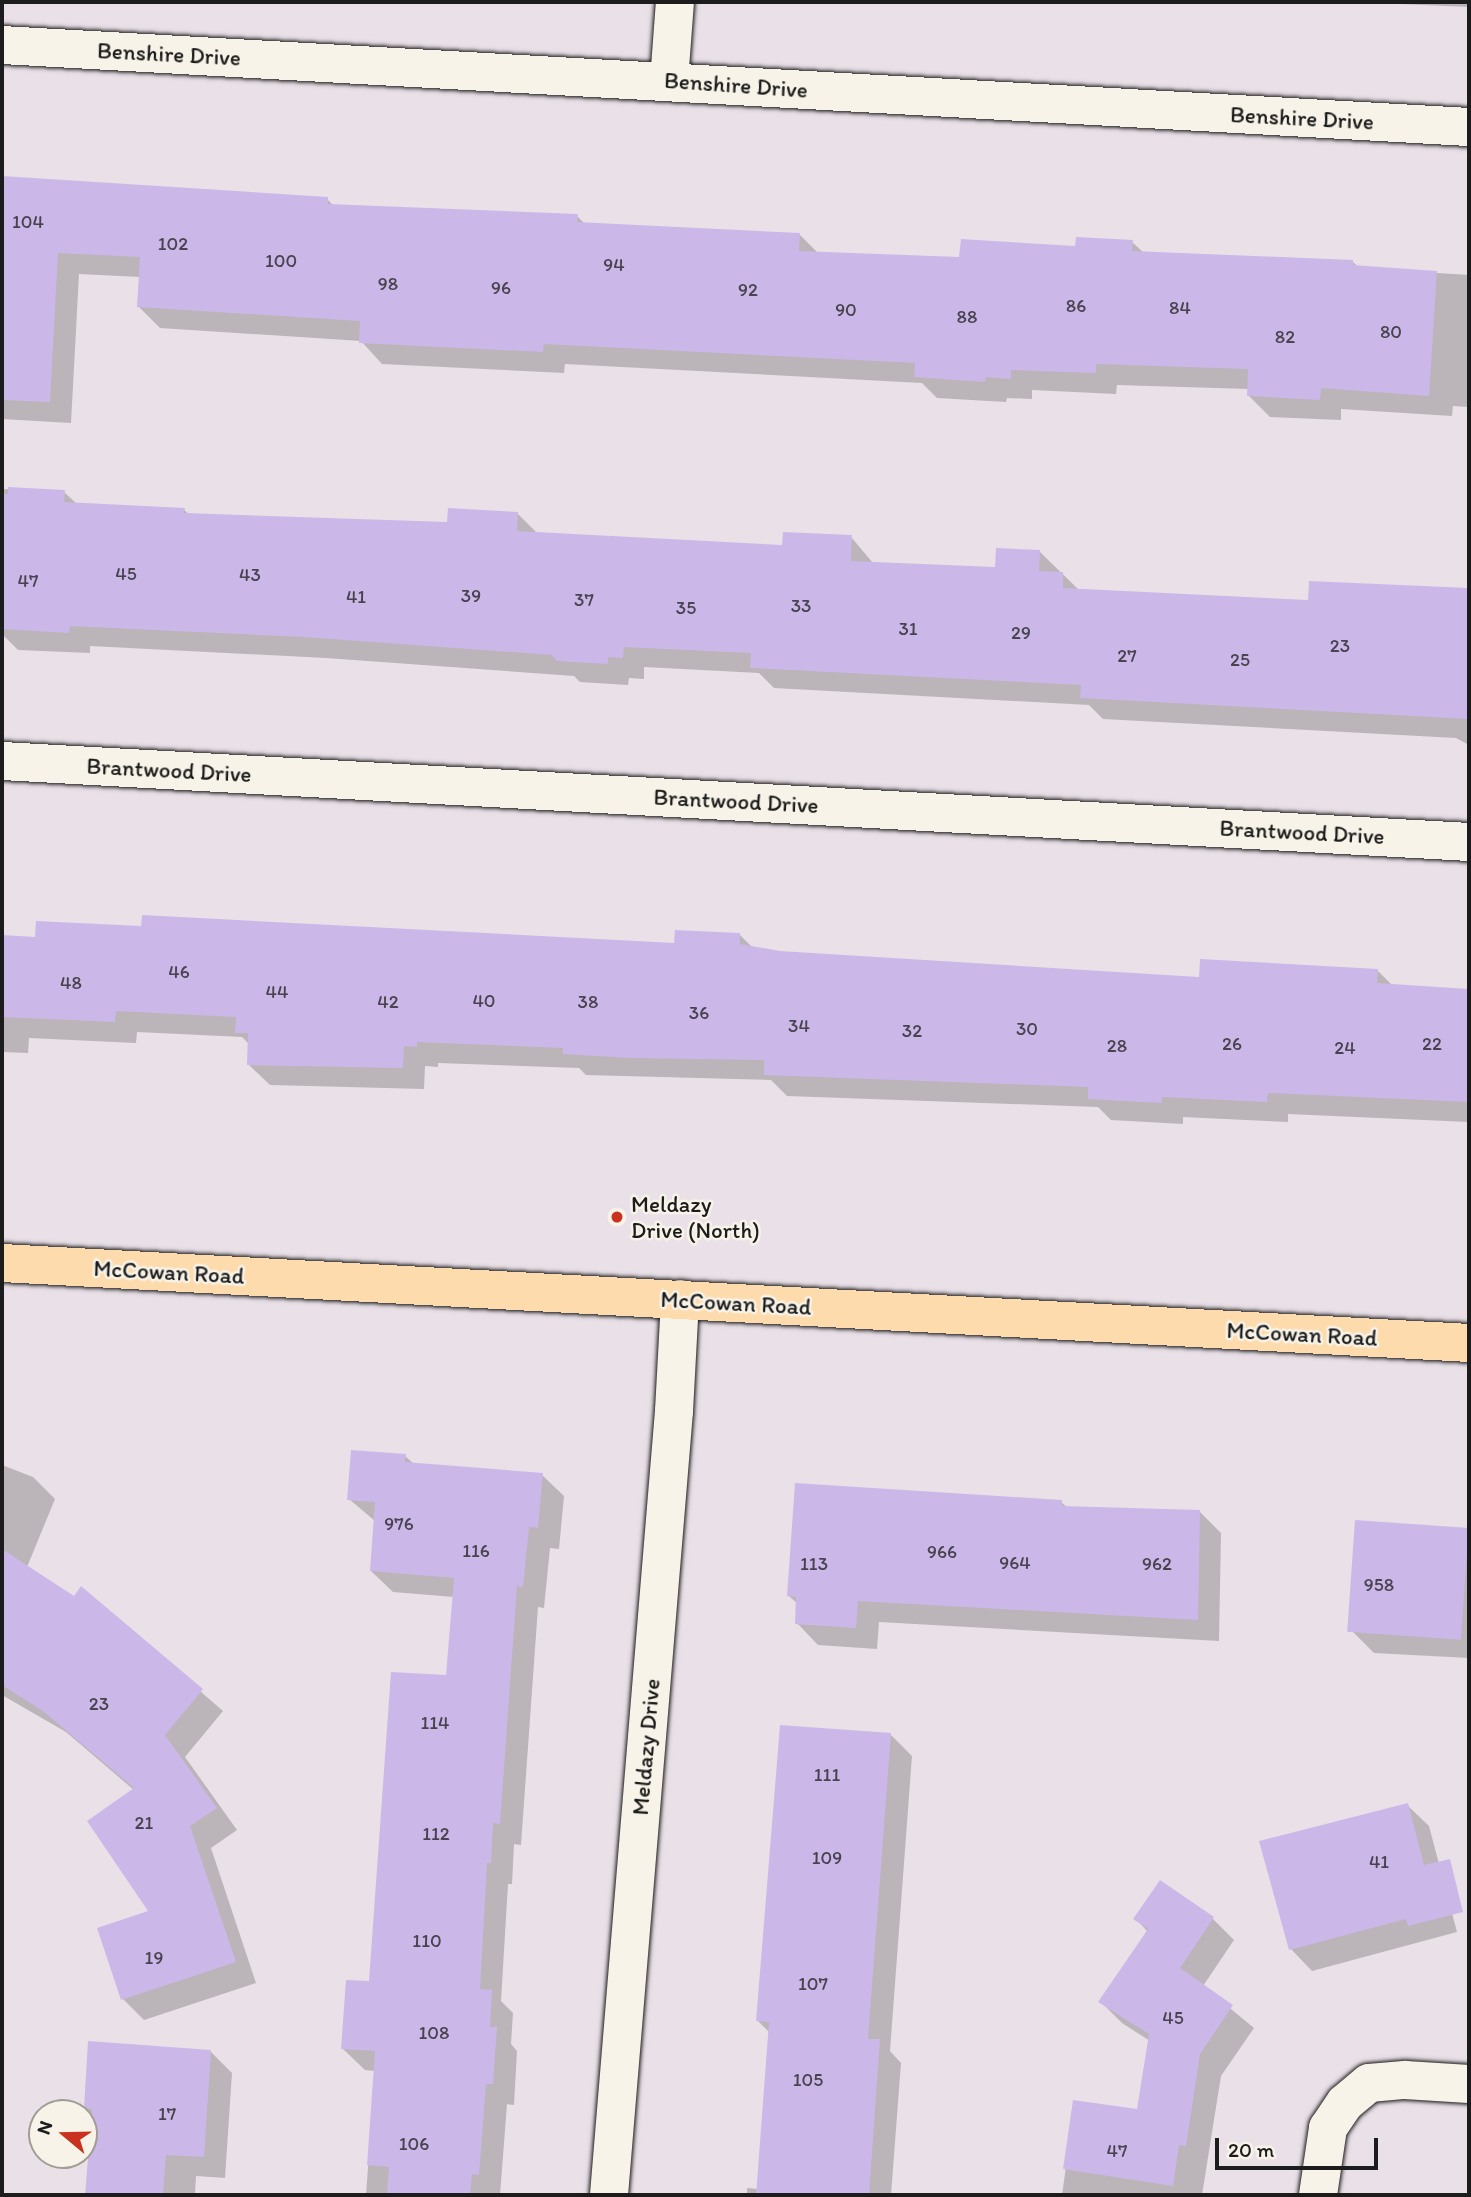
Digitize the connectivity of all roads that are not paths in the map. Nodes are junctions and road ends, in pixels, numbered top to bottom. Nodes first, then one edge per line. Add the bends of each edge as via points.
1 (675, 2) edge
2 (2, 45) edge
3 (669, 81) junction
4 (1469, 127) edge
5 (2, 761) edge
6 (1469, 842) edge
7 (2, 1263) edge
8 (680, 1300) junction
9 (1469, 1343) edge
10 (1469, 2084) edge
11 (609, 2195) edge
12 (1318, 2195) edge

1 - 3 street
2 - 3 street, Benshire Drive
3 - 4 street, Benshire Drive
5 - 6 street, Brantwood Drive
7 - 8 main road, McCowan Road
8 - 9 main road, McCowan Road
8 - 11 street, Meldazy Drive
10 - 12 street via 1369,2083 1345,2104 1328,2128

